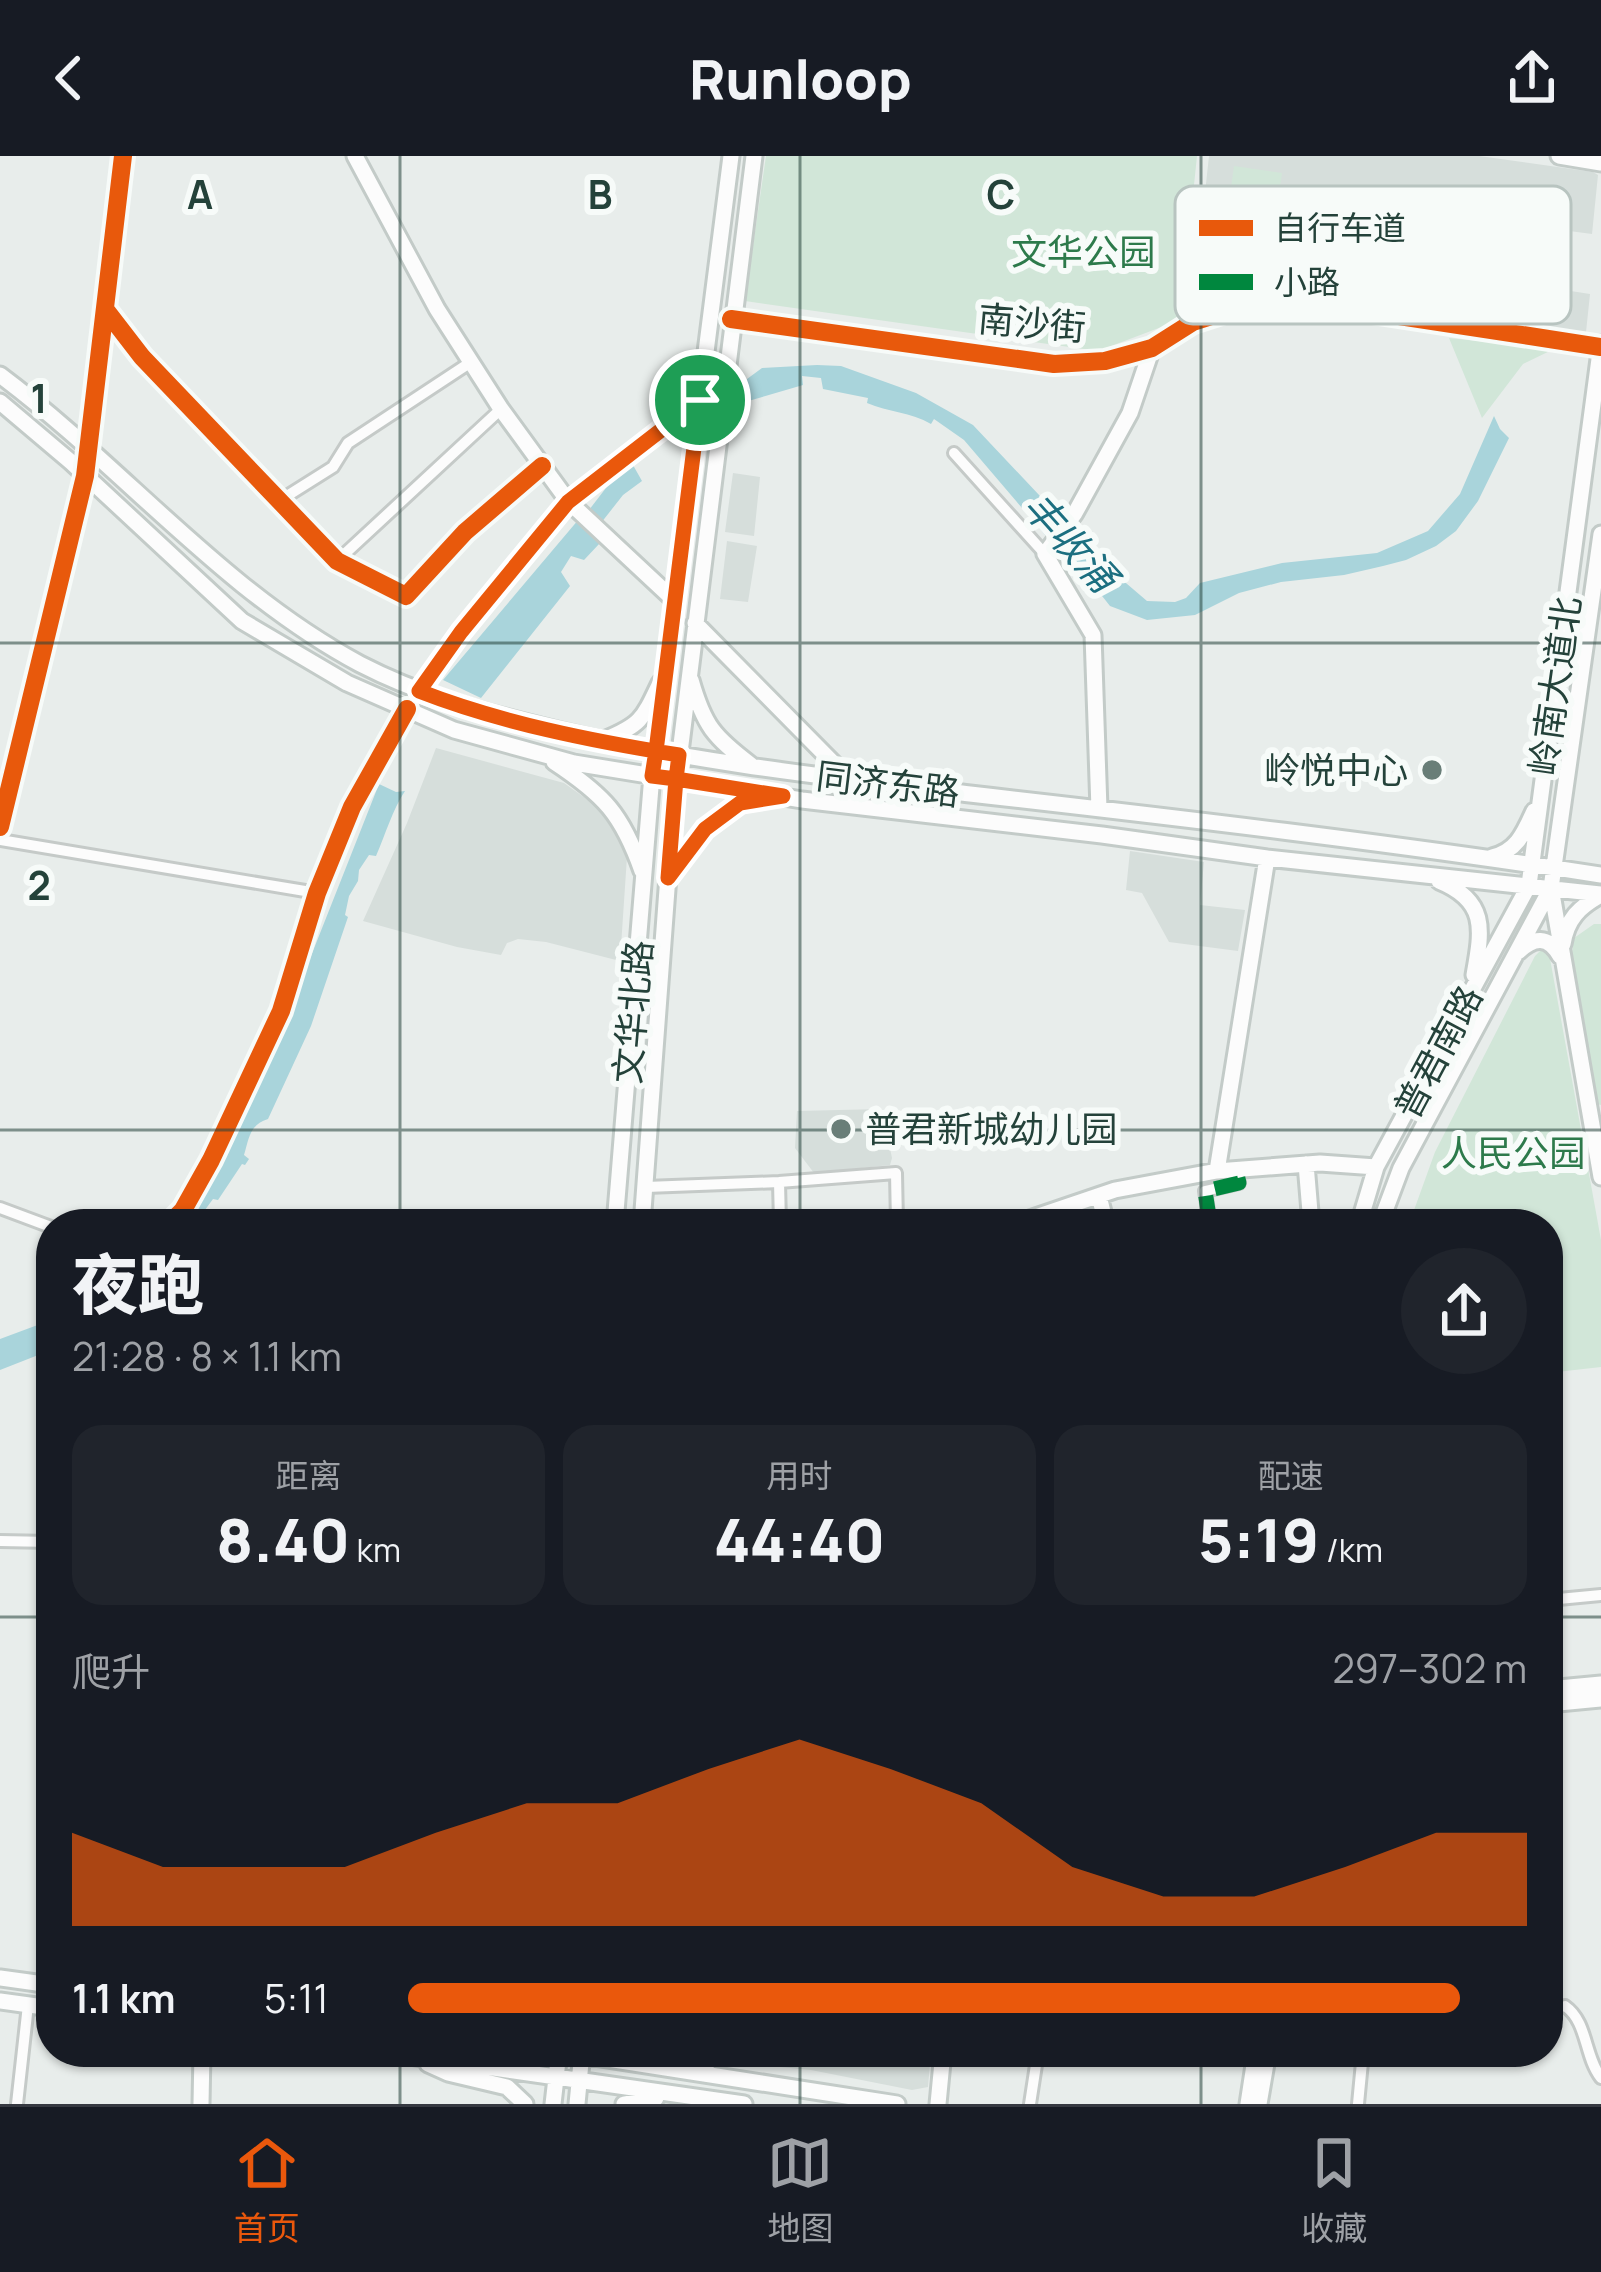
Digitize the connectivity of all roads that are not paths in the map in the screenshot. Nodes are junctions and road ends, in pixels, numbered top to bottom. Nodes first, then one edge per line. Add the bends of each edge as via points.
1 (123, 156) edge
2 (355, 156) edge
3 (731, 156) edge
4 (754, 156) edge
5 (1559, 156) edge
6 (1601, 163) edge
7 (105, 309) junction
8 (731, 319) junction
9 (1190, 324) edge
10 (1458, 324) edge
11 (1601, 345) edge
12 (1152, 348) junction
13 (471, 362) junction
14 (0, 375) edge
15 (700, 400) junction
16 (0, 402) edge
17 (501, 409) junction
18 (89, 448) junction
19 (954, 453) dead end
20 (542, 466) junction
21 (86, 476) junction
22 (279, 501) junction
23 (570, 504) junction
24 (1576, 527) junction
25 (1601, 534) edge
26 (1049, 548) junction
27 (337, 561) junction
28 (1595, 575) junction
29 (675, 601) junction
30 (695, 623) junction
31 (666, 669) junction
32 (689, 672) junction
33 (419, 691) junction
34 (407, 709) junction
35 (603, 740) junction
36 (656, 751) junction
37 (542, 754) junction
38 (679, 755) junction
39 (754, 767) junction
40 (652, 776) junction
41 (676, 779) junction
42 (850, 780) junction
43 (783, 796) junction
44 (1540, 798) junction
45 (1099, 809) junction
46 (0, 827) edge
47 (0, 840) edge
48 (1267, 858) junction
49 (1486, 859) junction
50 (1532, 865) junction
51 (1555, 868) junction
52 (1408, 873) junction
53 (1601, 875) edge
54 (644, 878) junction
55 (668, 878) junction
56 (1529, 885) junction
57 (1552, 888) junction
58 (317, 893) junction
59 (1601, 894) edge
60 (1514, 955) junction
61 (1562, 959) junction
62 (1471, 992) junction
63 (1306, 1164) junction
64 (1376, 1167) junction
65 (1237, 1169) junction
66 (1217, 1171) junction
67 (1601, 1177) edge
68 (779, 1182) junction
69 (646, 1187) junction
70 (1099, 1196) junction
71 (0, 1208) edge
72 (184, 1209) edge
73 (616, 1209) edge
74 (644, 1209) edge
75 (780, 1209) edge
76 (897, 1209) edge
77 (1060, 1209) edge
78 (1102, 1209) edge
79 (1207, 1209) edge
80 (1310, 1209) edge
81 (1363, 1209) edge
82 (1386, 1209) edge
83 (36, 1221) edge
84 (0, 1541) edge
85 (36, 1542) edge
86 (1601, 1595) edge
87 (1563, 1599) edge
88 (1601, 1684) edge
89 (1563, 1688) edge
90 (1601, 1700) edge
91 (1563, 1703) edge
92 (0, 1978) edge
93 (36, 1983) edge
94 (0, 2001) edge
95 (28, 2005) junction
96 (36, 2006) edge
97 (1563, 2006) edge
98 (202, 2067) edge
99 (434, 2067) edge
100 (486, 2067) edge
101 (558, 2067) edge
102 (580, 2067) edge
103 (667, 2067) edge
104 (692, 2067) edge
105 (713, 2067) edge
106 (942, 2067) edge
107 (1036, 2067) edge
108 (1254, 2067) edge
109 (1265, 2067) edge
110 (1362, 2067) edge
111 (714, 2074) junction
112 (556, 2077) junction
113 (1601, 2078) edge
114 (579, 2080) junction
115 (696, 2097) junction
116 (17, 2104) edge
117 (201, 2104) edge
118 (525, 2104) edge
119 (553, 2104) edge
120 (577, 2104) edge
121 (624, 2104) edge
122 (744, 2104) edge
123 (897, 2104) edge
124 (938, 2104) edge
125 (1030, 2104) edge
126 (1246, 2104) edge
127 (1259, 2104) edge
128 (1358, 2104) edge

1 - 7 main road
2 - 13 main road
3 - 15 main road, 文华北路
4 - 8 main road, 文华北路
5 - 6 main road
7 - 18 main road
7 - 22 street
8 - 12 main road, 南沙街 via 1054,364
8 - 30 main road, 文华北路
9 - 12 main road, 南沙街
10 - 11 main road, 南沙街
11 - 24 main road, 岭南大道北
12 - 26 main road via 1130,413
13 - 17 main road
13 - 22 street via 348,442 333,467
14 - 18 main road, 同济东路
15 - 23 street
15 - 29 main road, 文华北路
16 - 21 main road, 同济东路
17 - 20 main road
17 - 27 street
18 - 21 main road
18 - 33 main road, 同济东路 via 260,600
19 - 26 street
20 - 23 main road
20 - 27 street via 406,596
21 - 34 main road, 同济东路 via 242,620
21 - 46 main road
22 - 27 street
23 - 29 main road
23 - 33 street
24 - 28 main road via 1578,586
24 - 44 main road, 岭南大道北
25 - 28 main road, 岭南大道北
26 - 45 main road via 1093,635
28 - 51 main road, 岭南大道北
29 - 31 main road, 文华北路
30 - 32 main road, 文华北路
30 - 42 main road
31 - 35 main road via 646,713
31 - 36 main road, 文华北路
32 - 38 main road, 文华北路
32 - 39 main road via 700,713 719,741
33 - 35 main road, 同济东路
34 - 37 main road, 同济东路
34 - 58 street via 352,807
35 - 36 main road, 同济东路
36 - 38 main road, 同济东路
36 - 40 main road, 文华北路
37 - 40 main road, 同济东路
37 - 54 main road via 612,809
38 - 39 main road, 同济东路
38 - 41 main road, 文华北路
39 - 42 main road, 同济东路
40 - 41 main road, 同济东路
40 - 54 main road, 文华北路
41 - 43 main road, 同济东路
41 - 55 main road, 文华北路
42 - 45 main road, 同济东路
43 - 48 main road, 同济东路
43 - 55 main road via 740,803 705,829
44 - 49 main road via 1521,839
44 - 50 main road, 岭南大道北
45 - 49 main road, 同济东路
47 - 58 street
48 - 52 main road, 同济东路
48 - 66 main road
49 - 50 main road, 同济东路
50 - 51 main road, 同济东路
50 - 56 main road, 岭南大道北
51 - 53 main road, 同济东路
51 - 57 main road, 岭南大道北
52 - 56 main road, 同济东路
52 - 62 main road via 1468,896 1480,932
54 - 73 main road, 文华北路
55 - 69 main road, 文华北路
56 - 57 main road, 同济东路
56 - 62 main road, 普君南路
57 - 59 main road, 同济东路
57 - 60 main road, 普君南路
57 - 61 main road, 岭南大道北
58 - 72 street via 281,1011
59 - 61 main road via 1577,909
60 - 61 main road via 1543,940
60 - 82 main road, 普君南路
61 - 67 main road, 岭南大道北
62 - 64 main road, 普君南路
63 - 64 main road
63 - 65 main road
63 - 80 main road
64 - 81 main road, 普君南路
65 - 66 main road
65 - 79 street via 1239,1184 1204,1191
66 - 70 main road
68 - 69 street
68 - 75 street
68 - 76 street via 896,1173
69 - 74 main road, 文华北路
70 - 77 main road
70 - 78 main road
71 - 83 street
84 - 85 street
86 - 87 street
88 - 89 main road
90 - 91 main road
92 - 93 main road
94 - 95 main road
95 - 96 main road
95 - 116 street
97 - 113 street via 1575,2013
98 - 117 main road
99 - 118 main road via 507,2087
100 - 112 main road
101 - 112 main road
102 - 114 main road
103 - 111 main road
104 - 111 main road
105 - 111 street
106 - 124 main road
107 - 125 street
108 - 126 main road
109 - 127 main road
110 - 128 street
111 - 123 main road
112 - 114 main road
112 - 119 main road
114 - 115 main road
114 - 120 main road
115 - 121 main road
115 - 122 main road

